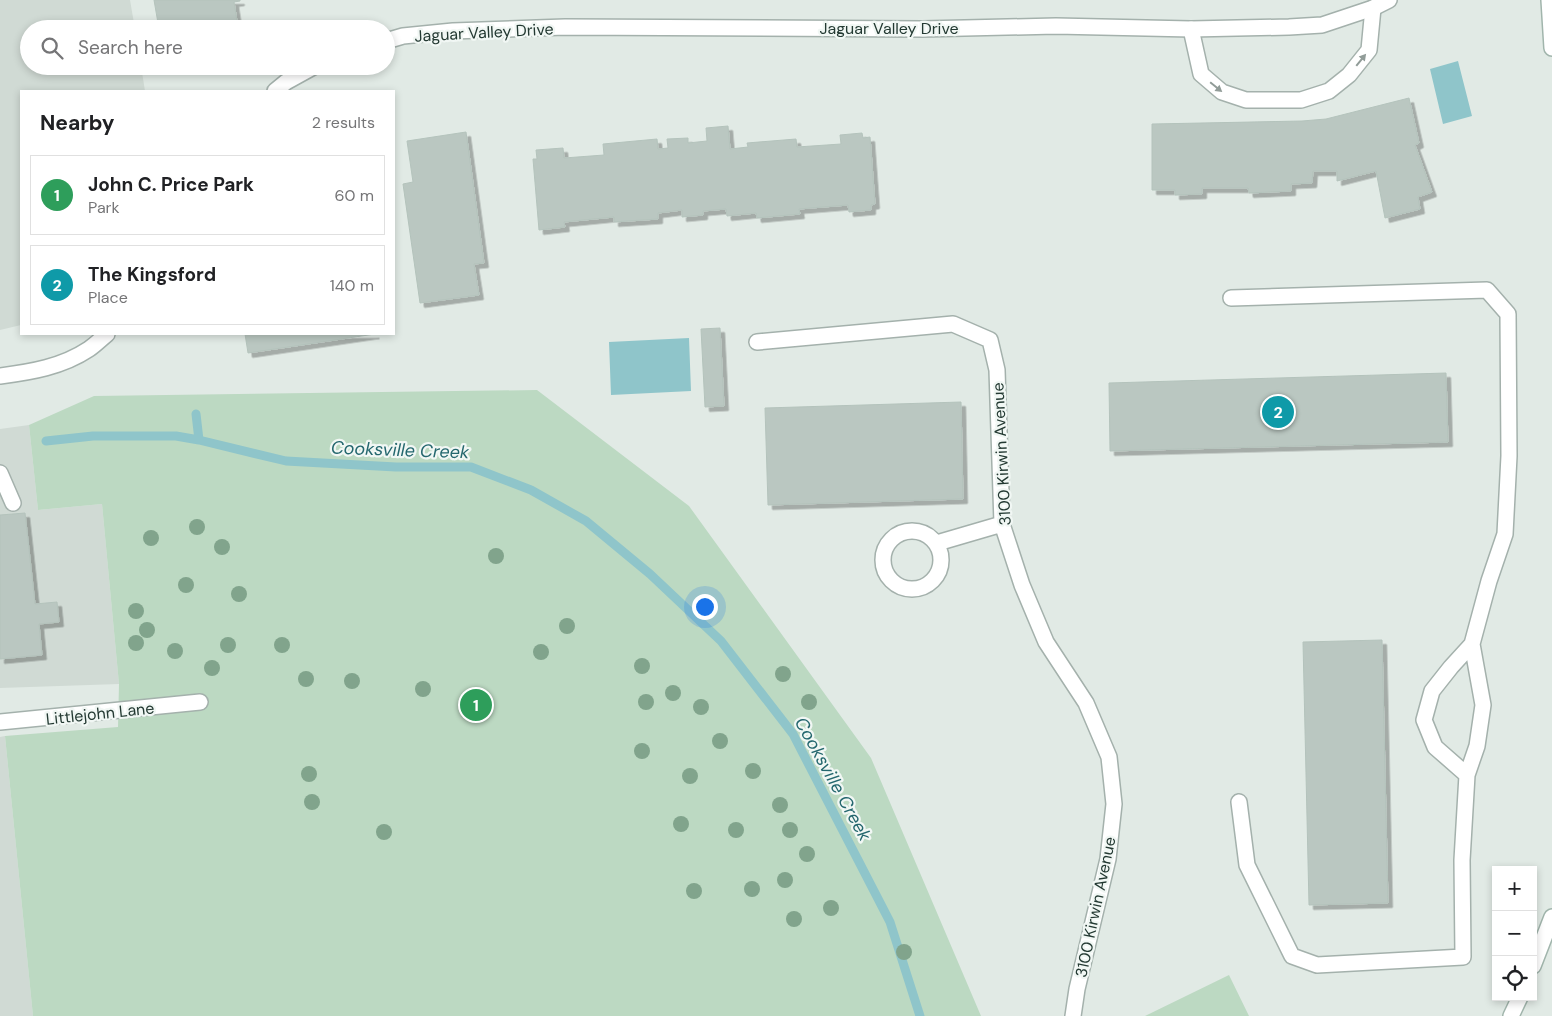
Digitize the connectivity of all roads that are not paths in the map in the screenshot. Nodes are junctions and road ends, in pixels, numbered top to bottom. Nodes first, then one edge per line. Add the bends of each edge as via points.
1 (1389, 0) edge
2 (1549, 0) edge
3 (1373, 8) junction
4 (1191, 29) junction
5 (395, 38) edge
6 (1552, 48) edge
7 (299, 75) edge
8 (276, 90) edge
9 (1231, 298) dead end
10 (106, 335) edge
11 (757, 342) dead end
12 (0, 376) edge
13 (0, 472) edge
14 (14, 503) dead end
15 (1002, 524) junction
16 (937, 543) dead end
17 (1472, 644) junction
18 (200, 702) dead end
19 (0, 722) edge
20 (1466, 775) junction
21 (1239, 802) dead end
22 (1552, 917) edge
23 (1537, 956) edge
24 (1519, 1001) edge
25 (1515, 1014) edge
26 (1073, 1016) edge

1 - 3 street, Jaguar Valley Drive
2 - 6 street
3 - 4 street, Jaguar Valley Drive via 1322,25
4 -> 3 street via 1201,74 1222,92 1246,100 1302,100 1329,91 1349,75 1369,50
4 - 5 street, Jaguar Valley Drive via 1056,26 922,29 565,27 453,31
7 - 8 street
9 - 17 street via 1487,290 1508,314 1509,456 1505,534
10 - 12 street via 90,349 61,364
11 - 15 street, 3100 Kirwin Avenue via 953,324 990,340 996,370
13 - 14 street
15 - 16 street
15 - 26 street, 3100 Kirwin Avenue via 1022,585 1046,642 1086,703 1109,757 1114,804 1108,859
17 - 20 street via 1482,705 1477,746
17 - 20 street via 1432,691 1424,720 1435,747
18 - 19 street, Littlejohn Lane
20 - 21 street via 1462,860 1463,958 1317,965 1292,956 1247,865
22 - 23 street
24 - 25 street

